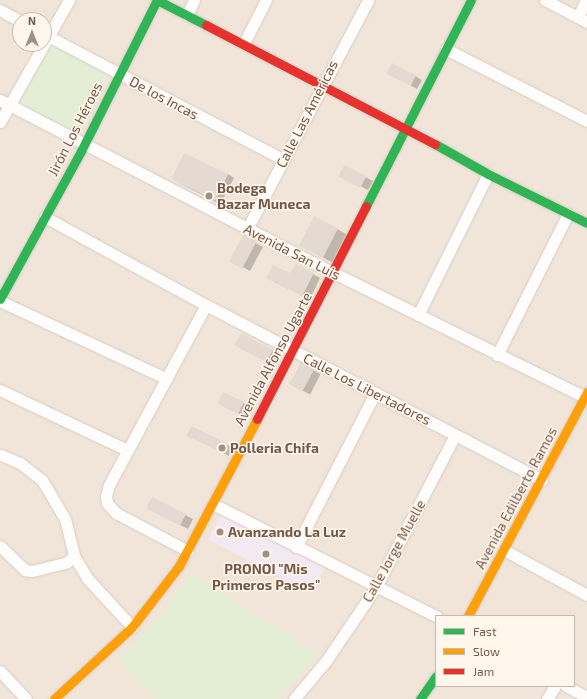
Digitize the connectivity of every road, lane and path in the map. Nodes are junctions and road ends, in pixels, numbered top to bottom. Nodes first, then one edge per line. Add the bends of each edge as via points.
1 (69, 0) edge
2 (194, 0) edge
3 (266, 0) edge
4 (368, 0) edge
5 (471, 0) edge
6 (545, 0) edge
7 (586, 0) edge
8 (0, 10) edge
9 (187, 15) junction
10 (12, 17) edge
11 (582, 19) edge
12 (52, 27) edge
13 (52, 39) edge
14 (244, 43) junction
15 (446, 49) junction
16 (38, 52) edge
17 (119, 74) junction
18 (323, 84) junction
19 (0, 100) edge
20 (10, 105) junction
21 (587, 121) edge
22 (0, 122) edge
23 (406, 126) junction
24 (85, 142) junction
25 (284, 160) junction
26 (488, 174) junction
27 (568, 214) junction
28 (45, 217) junction
29 (587, 224) edge
30 (247, 229) junction
31 (334, 273) junction
32 (0, 300) edge
33 (206, 305) junction
34 (418, 315) junction
35 (293, 350) junction
36 (497, 355) junction
37 (167, 379) junction
38 (0, 390) edge
39 (375, 393) junction
40 (586, 396) edge
41 (455, 435) junction
42 (127, 450) junction
43 (0, 458) edge
44 (542, 480) junction
45 (214, 504) junction
46 (0, 546) edge
47 (296, 547) junction
48 (504, 550) junction
49 (188, 551) junction
50 (74, 556) junction
51 (376, 587) junction
52 (587, 595) edge
53 (469, 615) edge
54 (435, 616) edge
55 (132, 627) junction
56 (0, 671) edge
57 (435, 677) edge
58 (554, 687) edge
59 (568, 687) edge
60 (587, 697) edge
61 (26, 699) edge
62 (54, 699) edge
63 (294, 699) edge
64 (420, 699) edge
65 (547, 699) edge

1 - 12 street
2 - 9 street
3 - 14 street
4 - 18 street, Calle Las Américas
5 - 15 street, Avenida Alfonso Ugarte
6 - 11 street
7 - 11 street
8 - 10 street
9 - 14 street
9 - 17 street, Jirón Los Héroes via 157,0
13 - 17 street, De los Incas
14 - 18 street
15 - 21 street
15 - 23 street, Avenida Alfonso Ugarte
16 - 20 street
17 - 24 street, Jirón Los Héroes
17 - 25 street, De los Incas
18 - 23 street
18 - 25 street, Calle Las Américas
19 - 20 street, Avenida San Luis
20 - 22 street
20 - 24 street, Avenida San Luis
23 - 26 street
23 - 31 street, Avenida Alfonso Ugarte
24 - 28 street, Jirón Los Héroes
24 - 30 street, Avenida San Luis
25 - 30 street, Calle Las Américas
26 - 27 street
26 - 34 street
27 - 29 street
27 - 36 street
28 - 32 street, Jirón Los Héroes
28 - 33 street, Calle Los Libertadores
30 - 31 street, Avenida San Luis
31 - 34 street, Avenida San Luis
31 - 35 street, Avenida Alfonso Ugarte
32 - 37 street
33 - 35 street, Calle Los Libertadores
33 - 37 street
34 - 36 street, Avenida San Luis
35 - 39 street, Calle Los Libertadores
35 - 45 street, Avenida Alfonso Ugarte
36 - 40 street, Avenida San Luis
37 - 42 street
38 - 42 street
39 - 41 street, Calle Los Libertadores
39 - 47 street
40 - 44 street, Avenida Edilberto Ramos
41 - 44 street, Calle Los Libertadores
41 - 51 street, Calle Jorge Muelle
42 - 49 street via 109,485 107,503 124,518
43 - 50 street via 20,463 42,480 65,519
44 - 48 street, Avenida Edilberto Ramos
45 - 47 street
45 - 49 street, Avenida Alfonso Ugarte
46 - 50 street via 25,570 32,571 67,562
47 - 51 street
48 - 52 street
48 - 53 street, Avenida Edilberto Ramos
49 - 55 street, Avenida Alfonso Ugarte via 150,606
50 - 55 street via 87,578
51 - 54 street
51 - 63 street, Calle Jorge Muelle via 326,661
55 - 62 street, Avenida Alfonso Ugarte
56 - 61 street
57 - 64 street
58 - 65 street
59 - 60 street

